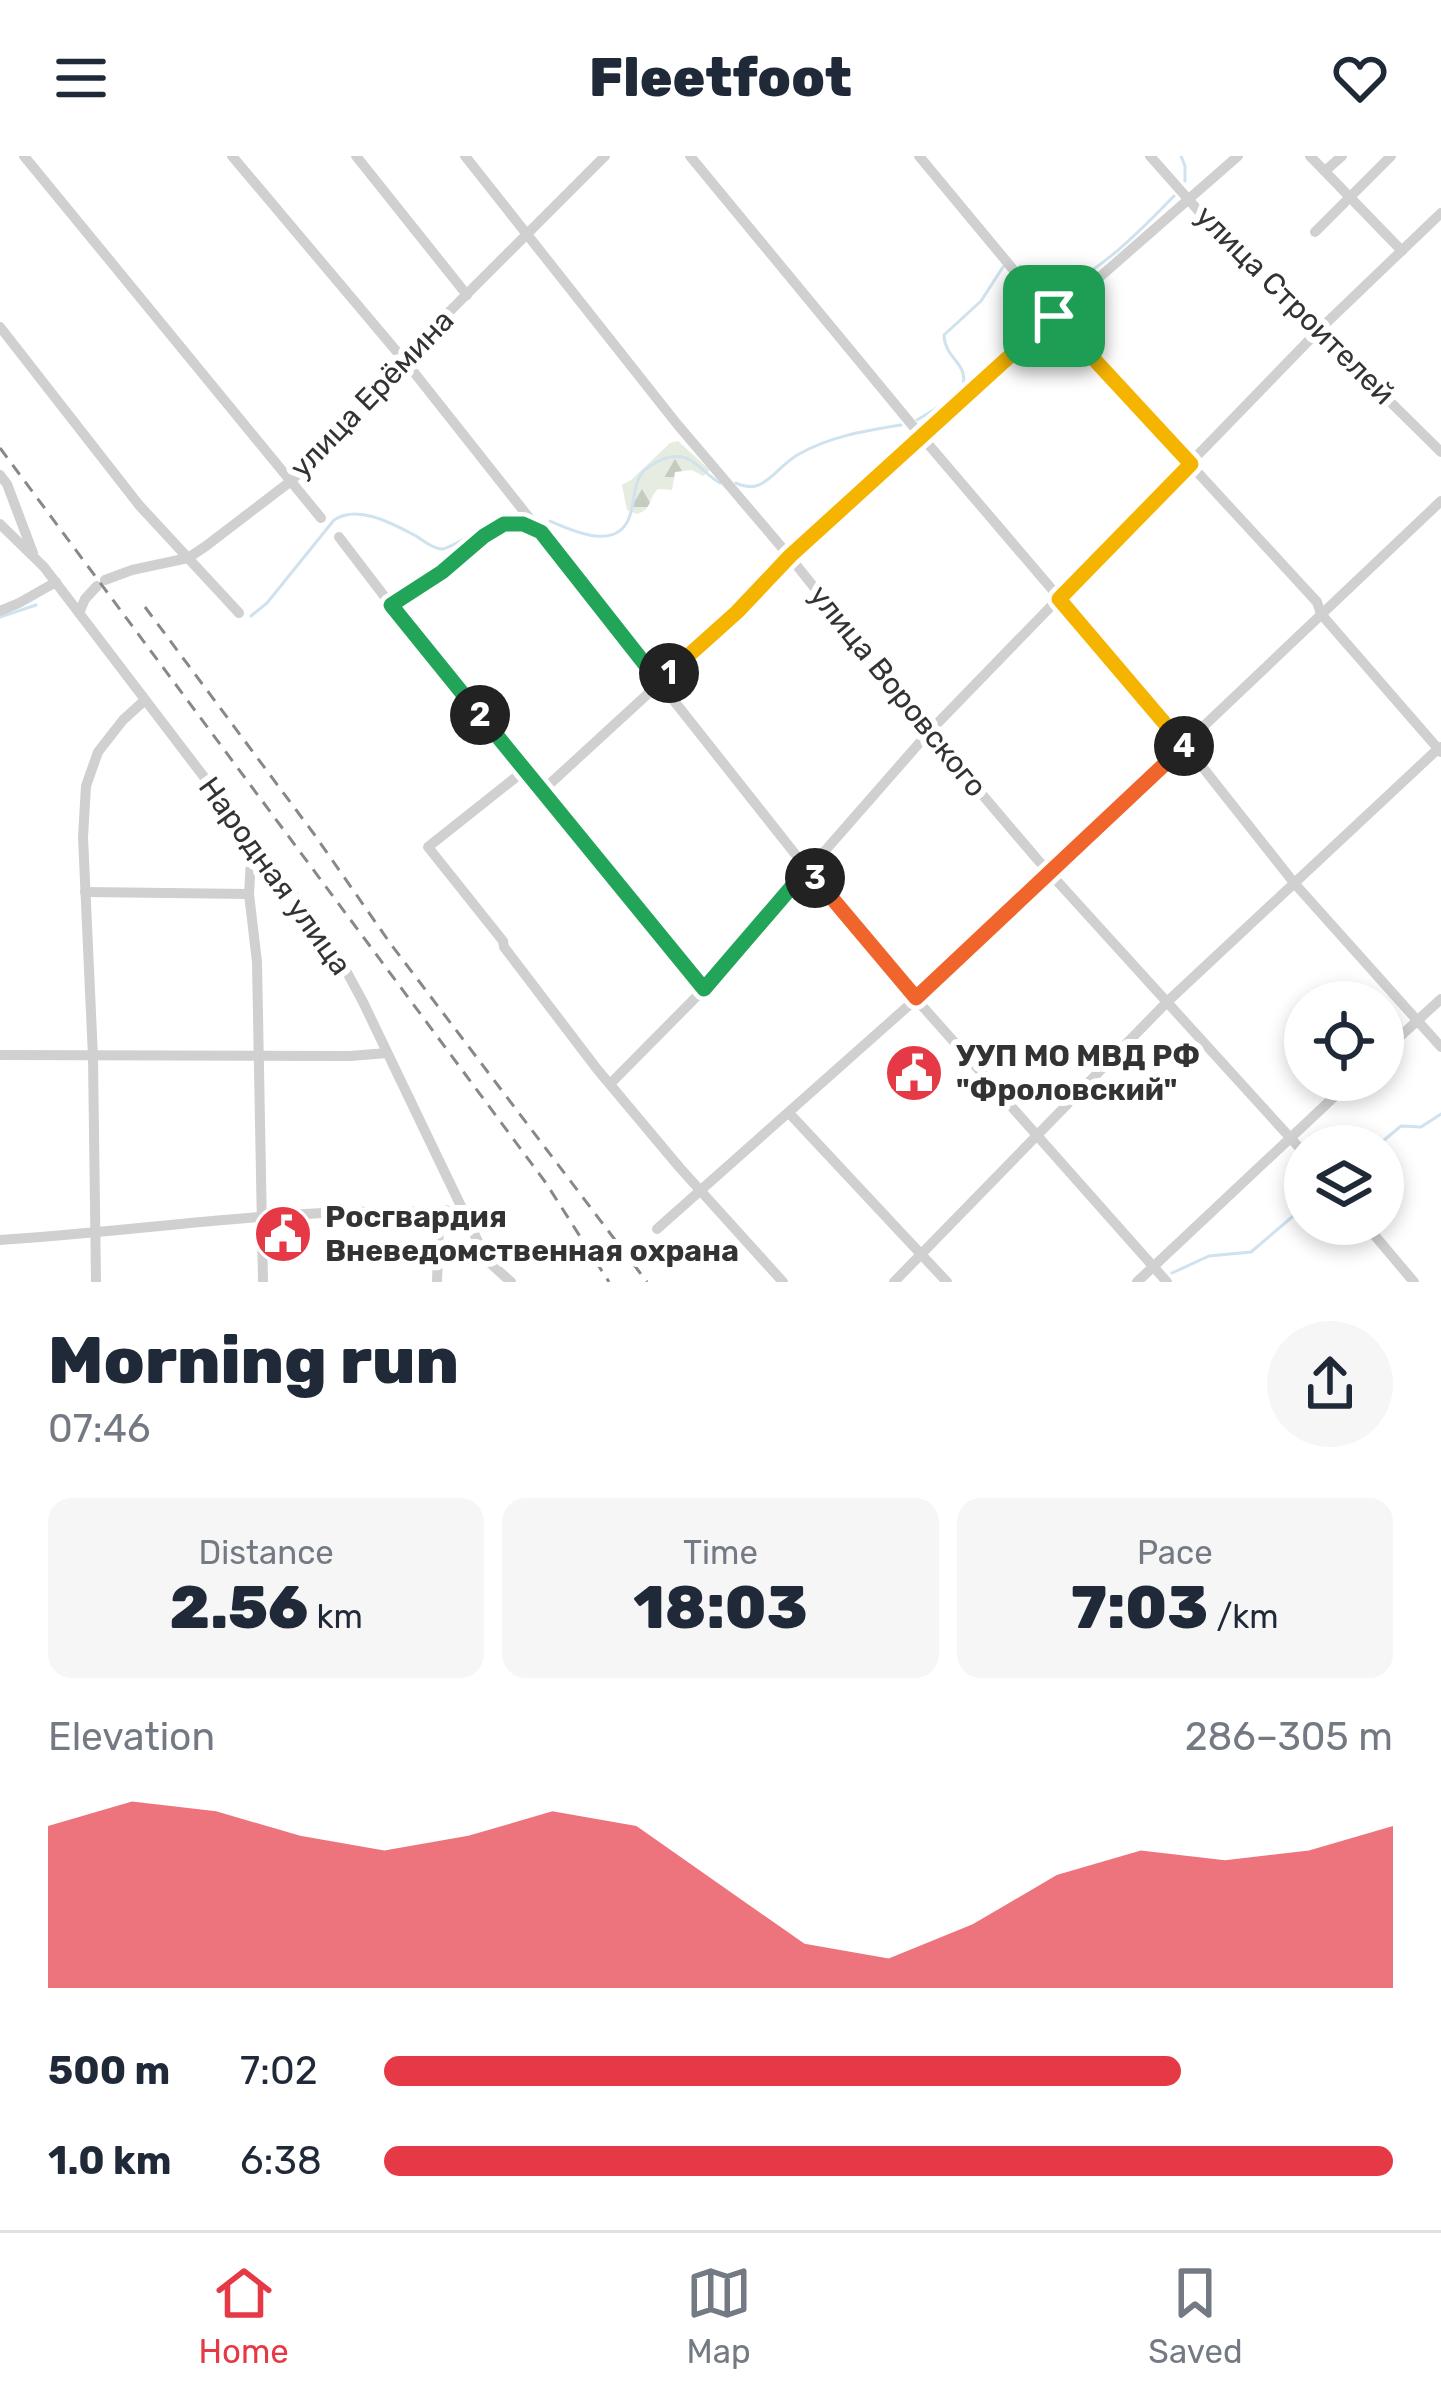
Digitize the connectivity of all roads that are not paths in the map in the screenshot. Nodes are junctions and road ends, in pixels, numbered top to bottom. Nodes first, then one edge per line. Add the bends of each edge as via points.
1 (24, 156) edge
2 (232, 156) edge
3 (356, 156) edge
4 (465, 156) edge
5 (605, 156) edge
6 (689, 156) edge
7 (919, 156) edge
8 (1150, 156) edge
9 (1238, 156) edge
10 (1310, 156) edge
11 (1342, 156) edge
12 (1391, 156) edge
13 (1325, 171) junction
14 (1349, 198) junction
15 (1190, 200) junction
16 (1441, 214) edge
17 (1315, 232) dead end
18 (527, 235) junction
19 (1402, 250) junction
20 (467, 295) junction
21 (1054, 316) junction
22 (0, 326) edge
23 (1319, 330) junction
24 (405, 361) junction
25 (922, 437) junction
26 (1441, 452) edge
27 (1191, 464) junction
28 (0, 475) edge
29 (291, 481) junction
30 (1441, 501) edge
31 (322, 518) dead end
32 (0, 524) edge
33 (541, 532) junction
34 (339, 537) dead end
35 (34, 556) junction
36 (790, 556) junction
37 (188, 558) junction
38 (56, 582) junction
39 (1059, 599) junction
40 (391, 605) junction
41 (0, 610) edge
42 (79, 613) junction
43 (239, 613) dead end
44 (1321, 614) junction
45 (659, 682) junction
46 (145, 700) junction
47 (929, 732) junction
48 (1185, 745) junction
49 (1440, 749) edge
50 (525, 770) junction
51 (542, 791) junction
52 (252, 843) junction
53 (807, 869) junction
54 (1049, 873) junction
55 (1295, 884) junction
56 (85, 892) junction
57 (249, 894) junction
58 (704, 989) junction
59 (916, 998) junction
60 (1441, 999) edge
61 (1167, 1002) junction
62 (1418, 1021) junction
63 (1404, 1033) edge
64 (1441, 1047) edge
65 (387, 1053) junction
66 (0, 1055) edge
67 (259, 1056) junction
68 (93, 1057) junction
69 (610, 1084) junction
70 (1329, 1101) edge
71 (788, 1113) junction
72 (1302, 1125) edge
73 (1284, 1129) edge
74 (1038, 1137) junction
75 (1284, 1142) edge
76 (701, 1192) junction
77 (456, 1198) junction
78 (444, 1213) junction
79 (262, 1217) junction
80 (657, 1229) dead end
81 (95, 1234) junction
82 (0, 1240) edge
83 (1383, 1245) edge
84 (923, 1255) junction
85 (1153, 1267) junction
86 (96, 1282) edge
87 (263, 1282) edge
88 (436, 1282) edge
89 (511, 1282) edge
90 (783, 1282) edge
91 (894, 1282) edge
92 (946, 1282) edge
93 (1137, 1282) edge
94 (1167, 1282) edge
95 (1414, 1282) edge

1 - 29 street
2 - 24 street
3 - 20 street
4 - 18 street, улица Воровского
5 - 18 street, улица Ерёмина
6 - 25 street
7 - 21 street
8 - 15 street, улица Строителей
9 - 15 street
10 - 13 street
11 - 13 street
12 - 14 street
13 - 14 street
14 - 17 street
14 - 19 street
15 - 21 street
15 - 23 street, улица Строителей
16 - 19 street
18 - 20 street, улица Ерёмина
18 - 36 street, улица Воровского
19 - 23 street
20 - 24 street, улица Ерёмина
21 - 25 street
21 - 27 street
22 - 37 street
23 - 26 street, улица Строителей
23 - 27 street
24 - 29 street, улица Ерёмина
24 - 33 street
25 - 36 street
25 - 39 street
27 - 39 street
27 - 44 street
28 - 35 street, Народная улица
29 - 31 street
29 - 37 street, улица Ерёмина
30 - 44 street
32 - 35 street, Народная улица
33 - 40 street via 504,524
33 - 45 street
34 - 40 street
35 - 38 street, Народная улица
36 - 45 street
36 - 47 street, улица Воровского
37 - 42 street, улица Ерёмина via 101,583
37 - 43 street
38 - 41 street
38 - 42 street, Народная улица
39 - 47 street
39 - 48 street
40 - 50 street
42 - 46 street, Народная улица
44 - 48 street
44 - 49 street
45 - 51 street
45 - 53 street
46 - 52 street, Народная улица
46 - 56 street via 98,752 86,786
47 - 53 street
47 - 54 street, улица Воровского
48 - 54 street
48 - 55 street
49 - 55 street
50 - 51 street
50 - 69 street via 428,847
51 - 58 street
52 - 57 street
52 - 65 street, Народная улица via 342,963
53 - 58 street
53 - 59 street
54 - 59 street
54 - 61 street, улица Воровского
55 - 61 street
55 - 62 street
56 - 57 street
56 - 68 street
57 - 67 street
58 - 69 street
59 - 71 street
59 - 74 street
60 - 62 street
61 - 73 street, улица Воровского
61 - 74 street
62 - 63 street
62 - 64 street
65 - 67 street
65 - 77 street, Народная улица
66 - 68 street
67 - 68 street
67 - 79 street
68 - 81 street
69 - 76 street
70 - 72 street
71 - 76 street
71 - 84 street
74 - 84 street
74 - 85 street
75 - 85 street
76 - 80 street
76 - 90 street
77 - 78 street
77 - 89 street, Народная улица via 490,1263
78 - 79 street
78 - 88 street
79 - 81 street
79 - 87 street
81 - 82 street
81 - 86 street
83 - 95 street
84 - 91 street
84 - 92 street
85 - 93 street
85 - 94 street

